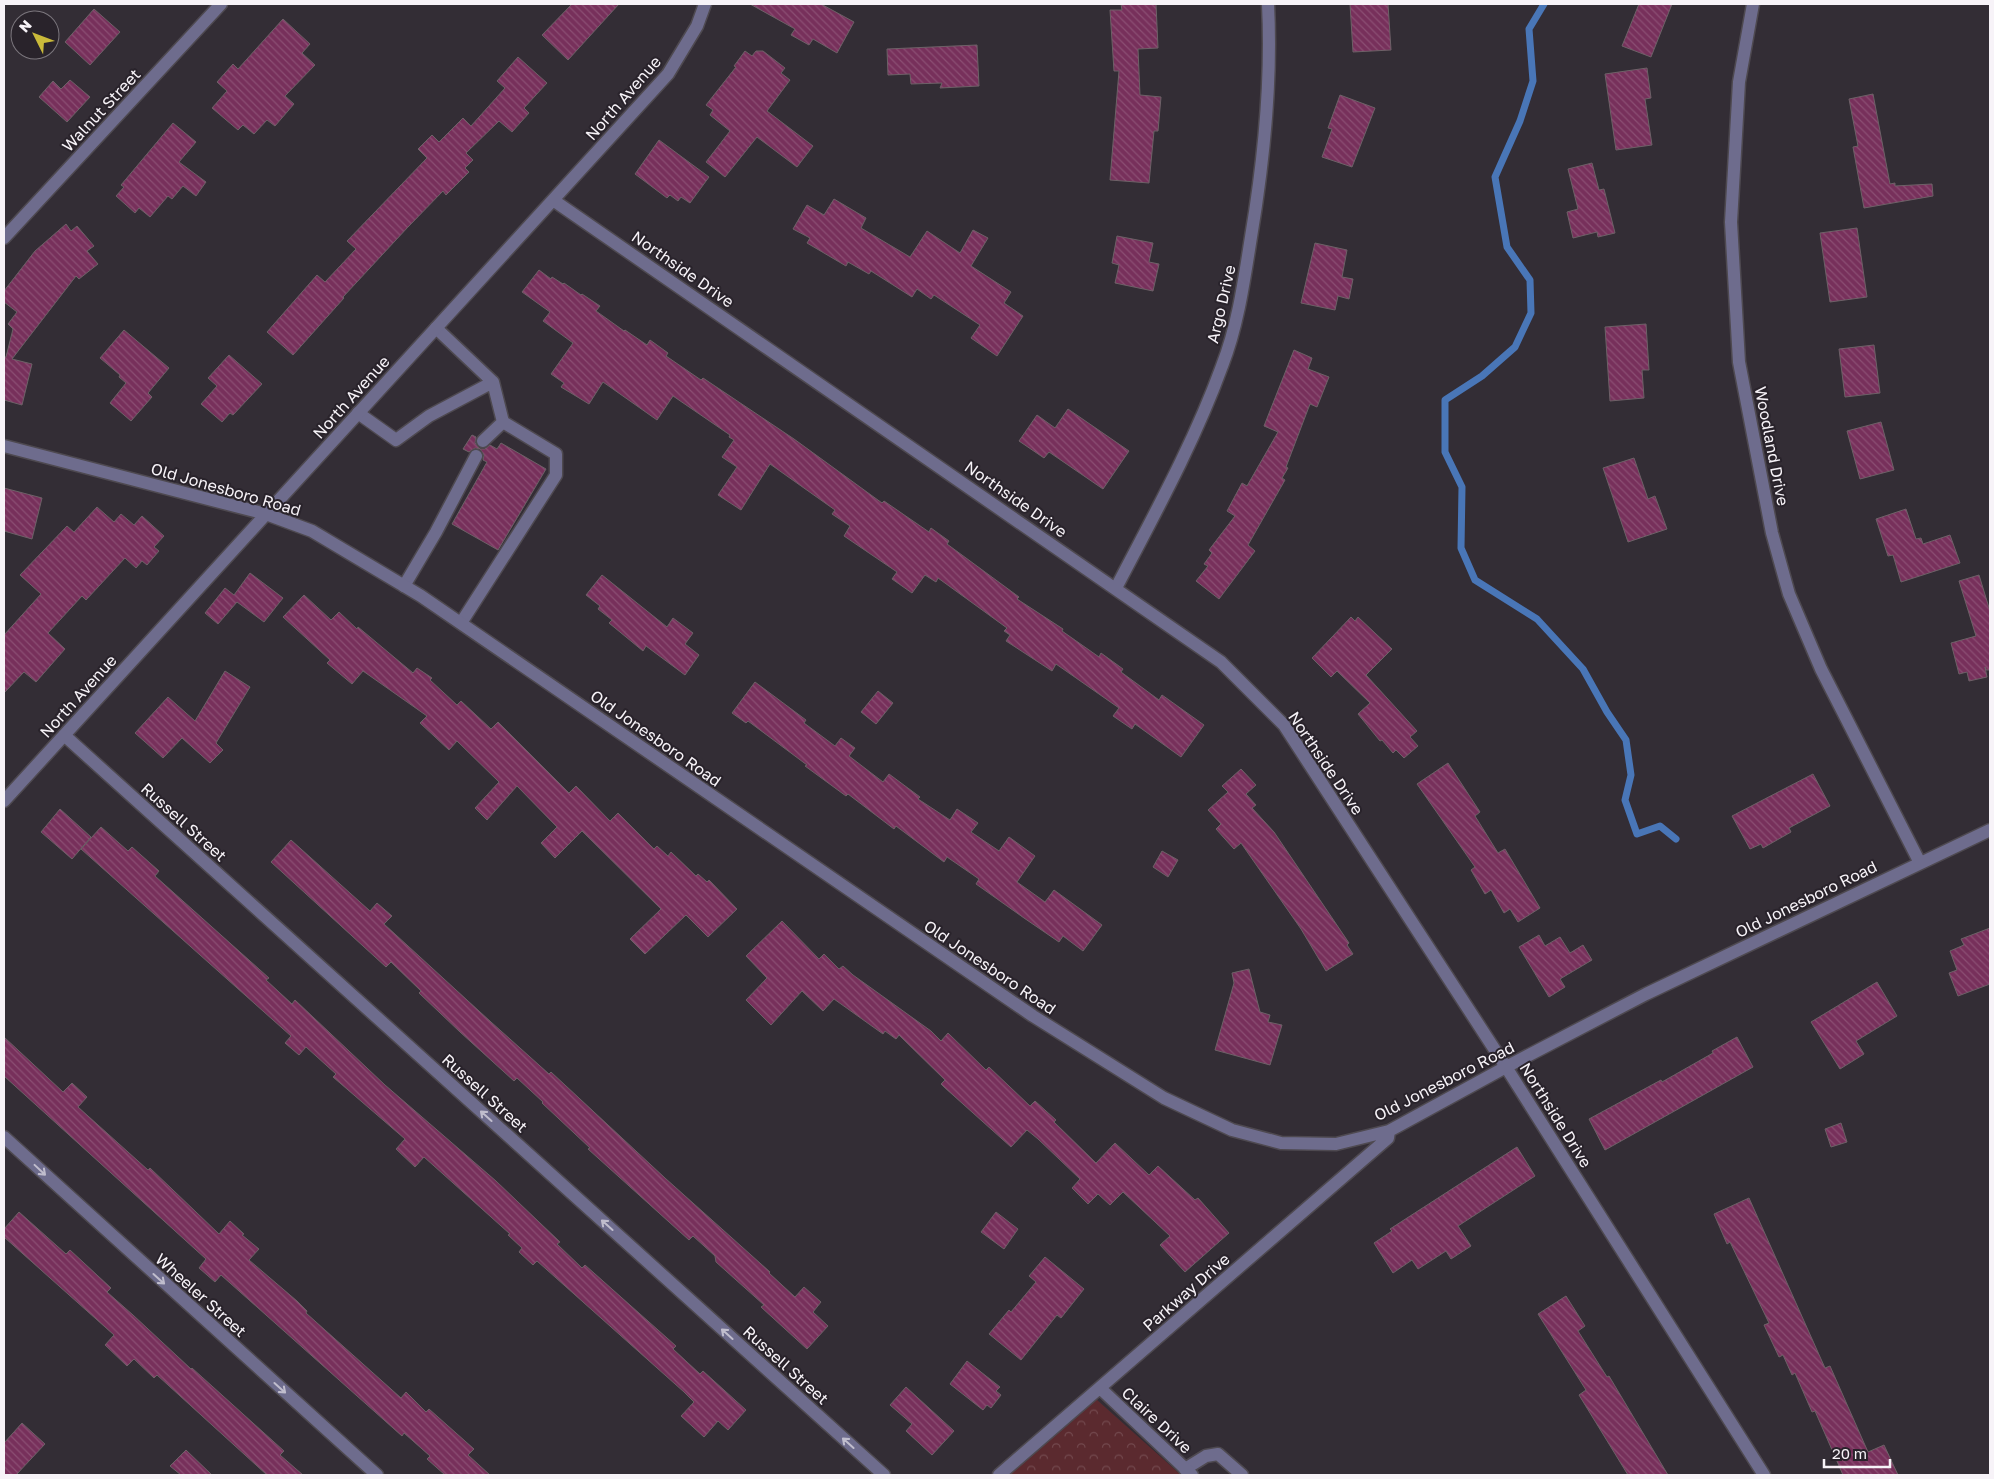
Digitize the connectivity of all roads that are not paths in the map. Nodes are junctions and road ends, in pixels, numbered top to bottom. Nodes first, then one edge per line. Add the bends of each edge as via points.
1 (221, 4) edge
2 (705, 4) edge
3 (1268, 4) edge
4 (1753, 4) edge
5 (553, 200) junction
6 (4, 238) edge
7 (436, 328) junction
8 (493, 382) junction
9 (358, 413) junction
10 (503, 422) junction
11 (483, 441) dead end
12 (4, 446) edge
13 (476, 456) dead end
14 (266, 514) junction
15 (404, 586) junction
16 (1116, 588) junction
17 (461, 623) junction
18 (64, 735) junction
19 (4, 801) edge
20 (1990, 830) edge
21 (1920, 863) junction
22 (1506, 1067) junction
23 (1390, 1131) junction
24 (4, 1137) edge
25 (1100, 1388) junction
26 (1189, 1472) edge
27 (377, 1475) edge
28 (884, 1475) edge
29 (999, 1475) edge
30 (1242, 1475) edge
31 (1764, 1475) edge

1 - 6 street, Walnut Street
2 - 5 street, North Avenue via 697,26 668,74
3 - 16 street, Argo Drive via 1268,103 1261,176 1241,300 1223,365 1188,449
4 - 21 street, Woodland Drive via 1739,82 1731,222 1739,362 1772,534 1789,594 1821,669
5 - 7 street, North Avenue
5 - 16 street, Northside Drive
7 - 8 street
7 - 9 street, North Avenue
8 - 9 street via 429,416 396,440
8 - 10 street
9 - 14 street, North Avenue
10 - 11 street
10 - 17 street via 556,454 556,475
12 - 14 street, Old Jonesboro Road
13 - 15 street
14 - 15 street, Old Jonesboro Road via 312,531
14 - 18 street, North Avenue
15 - 17 street, Old Jonesboro Road
16 - 22 street, Northside Drive via 1221,662 1284,725
17 - 23 street, Old Jonesboro Road via 1033,1016 1164,1098 1232,1130 1281,1143 1336,1144
18 - 19 street, North Avenue
28 -> 18 street, Russell Street
20 - 21 street, Old Jonesboro Road
21 - 22 street, Old Jonesboro Road via 1646,994
22 - 23 street, Old Jonesboro Road
22 - 31 street, Northside Drive
23 - 25 street, Parkway Drive via 1388,1138
24 -> 27 street, Wheeler Street
25 - 26 street, Claire Drive
25 - 29 street, Parkway Drive
26 - 30 street via 1206,1456 1218,1454

